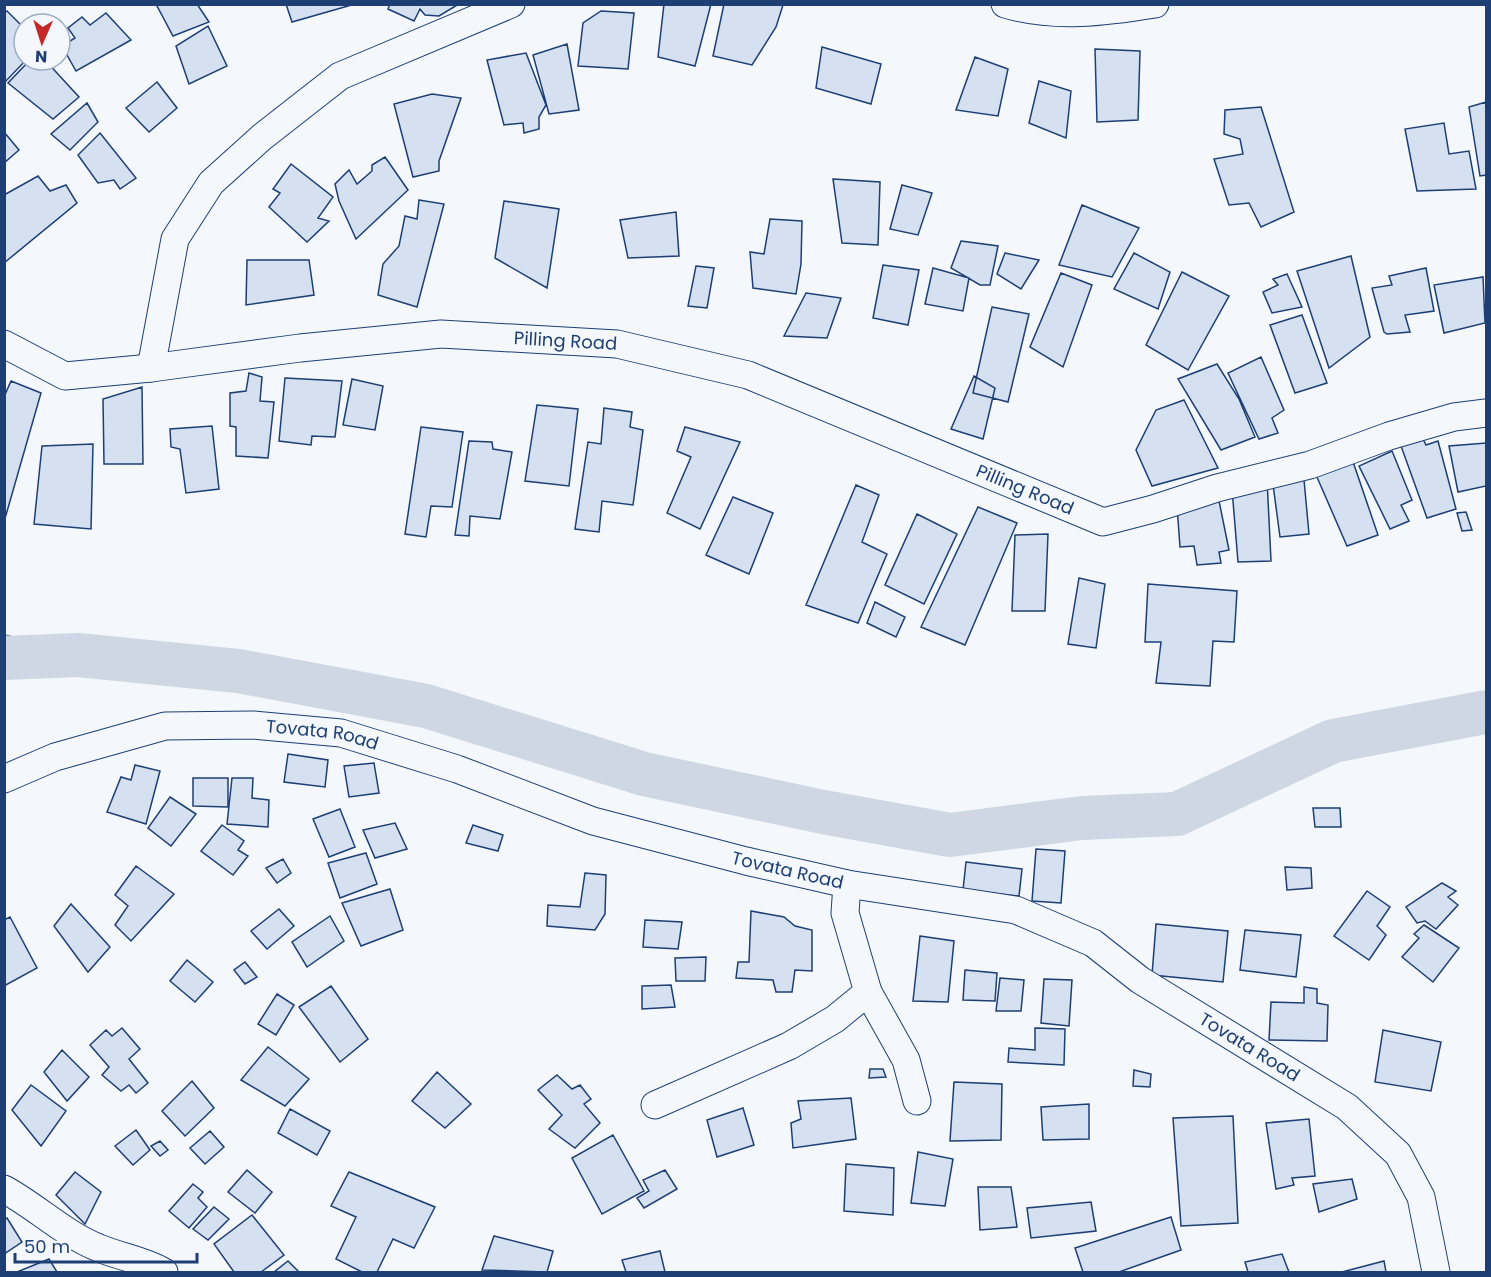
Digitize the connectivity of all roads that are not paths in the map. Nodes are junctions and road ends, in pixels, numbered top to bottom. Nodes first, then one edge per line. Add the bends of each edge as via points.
1 (511, 4) edge
2 (1005, 4) edge
3 (1155, 4) edge
4 (4, 344) edge
5 (151, 368) junction
6 (1486, 413) edge
7 (4, 779) edge
8 (848, 884) junction
9 (868, 992) junction
10 (917, 1101) dead end
11 (655, 1105) dead end
12 (4, 1189) edge
13 (164, 1272) edge
14 (1436, 1272) edge

1 - 5 street via 340,76 211,183 175,239
2 - 3 street via 1022,9 1095,13
4 - 5 street, Pilling Road via 65,376
5 - 6 street, Pilling Road via 441,334 617,344 748,375 1103,522 1310,465 1454,417
7 - 8 street, Tovata Road via 56,757 165,726 253,725 341,733 457,769 593,821
8 - 9 street via 845,913
8 - 14 street, Tovata Road via 1016,910 1093,943 1140,980 1347,1107 1398,1154 1417,1189
9 - 10 street via 906,1060
9 - 11 street via 835,1019 789,1046
12 - 13 street via 98,1248

